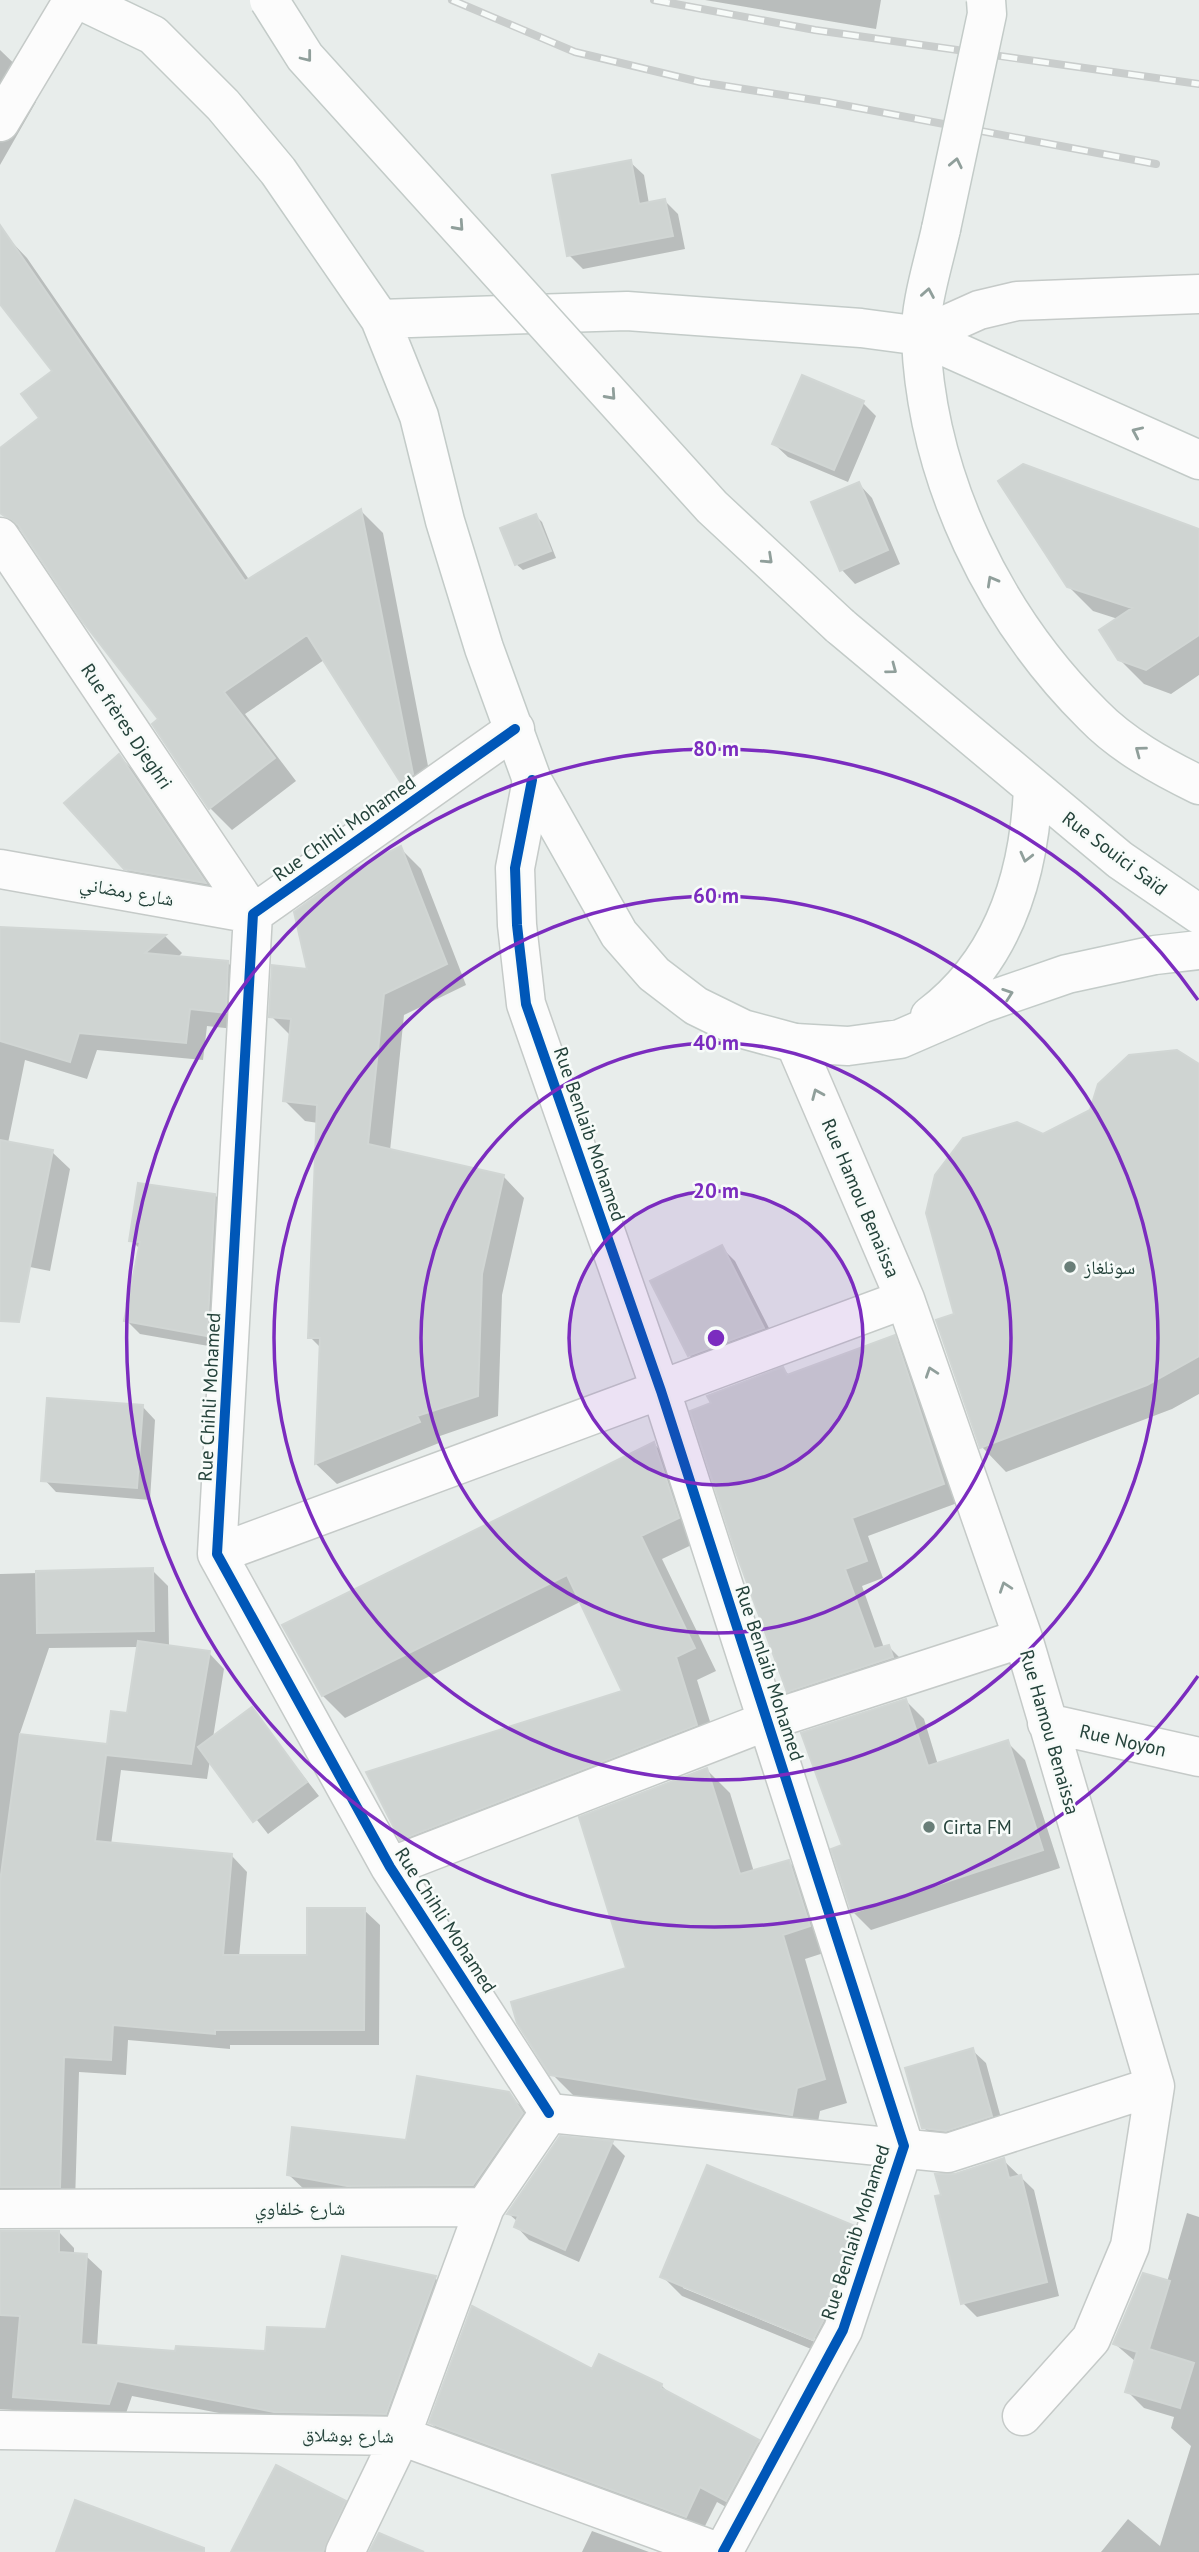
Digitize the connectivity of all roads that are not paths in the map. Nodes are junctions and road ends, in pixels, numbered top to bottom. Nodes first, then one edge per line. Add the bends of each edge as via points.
1 (73, 0) edge
2 (80, 0) edge
3 (269, 0) edge
4 (986, 0) edge
5 (0, 122) edge
6 (1199, 294) edge
7 (380, 319) junction
8 (920, 335) junction
9 (1199, 460) edge
10 (0, 537) edge
11 (515, 729) junction
12 (532, 780) junction
13 (1199, 785) edge
14 (1033, 789) junction
15 (0, 869) edge
16 (253, 914) junction
17 (1199, 914) edge
18 (1199, 950) edge
19 (900, 1039) junction
20 (794, 1043) junction
21 (905, 1299) junction
22 (661, 1391) junction
23 (217, 1554) junction
24 (1023, 1638) junction
25 (767, 1721) junction
26 (1047, 1723) junction
27 (1199, 1757) edge
28 (390, 1867) junction
29 (1155, 2086) junction
30 (549, 2113) junction
31 (904, 2147) junction
32 (485, 2207) junction
33 (0, 2209) edge
34 (1022, 2416) dead end
35 (0, 2430) edge
36 (401, 2436) junction
37 (345, 2552) edge
38 (721, 2552) edge

1 - 5 street
2 - 7 street via 153,36 223,105 316,223
3 -> 14 street, Rue Souici Saïd, bridge via 305,57 712,507 840,626
8 -> 4 street, bridge via 987,14
6 - 8 street via 1017,301 979,310
7 - 8 street via 627,311
7 - 11 street via 419,416 445,521 484,648
9 -> 8 street
13 -> 8 street via 1159,765 1094,716 1040,652 993,584 964,526 942,464 927,400
10 - 16 street, Rue frères Djeghri
11 - 12 street
11 - 16 street, Rue Chihli Mohamed
12 - 20 street via 619,934 654,974 696,1006 743,1029
12 - 22 street, Rue Benlaib Mohamed via 515,868 526,1004
14 - 17 street, Rue Souici Saïd via 1120,860
14 -> 19 street via 1031,839 1019,887 1000,932 973,973 939,1009
15 - 16 street, شارع رمضاني
16 - 23 street, Rue Chihli Mohamed
19 -> 18 street via 1067,974
19 - 20 street via 848,1046
21 -> 20 street, Rue Hamou Benaissa
21 - 22 street
24 -> 21 street, Rue Hamou Benaissa
22 - 23 street
22 - 25 street, Rue Benlaib Mohamed
23 - 28 street, Rue Chihli Mohamed
24 - 25 street
24 - 26 street, Rue Hamou Benaissa
25 - 28 street
25 - 31 street, Rue Benlaib Mohamed
26 - 27 street, Rue Noyon
26 - 29 street, Rue Hamou Benaissa
28 - 30 street, Rue Chihli Mohamed
29 - 31 street via 948,2153
29 - 34 street, Rue Hamou Benaissa via 1130,2246 1091,2339
30 - 31 street
30 - 32 street
31 - 38 street, Rue Benlaib Mohamed via 843,2330
32 - 33 street, شارع خلفاوي
32 - 36 street
35 - 36 street, شارع بوشلاق
36 - 37 street
36 - 38 street, شارع بوشلاق

